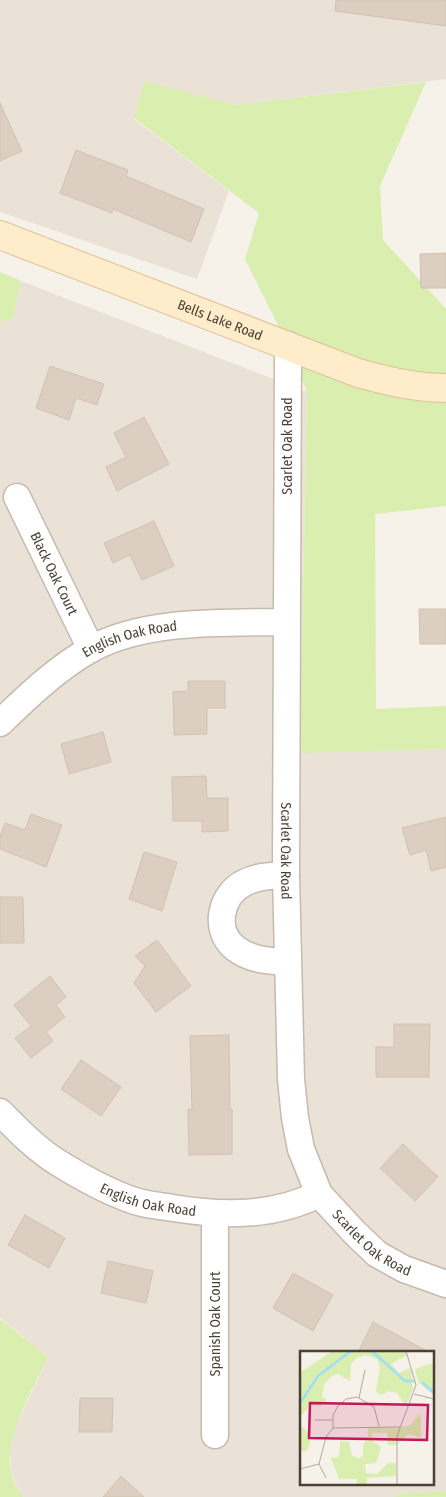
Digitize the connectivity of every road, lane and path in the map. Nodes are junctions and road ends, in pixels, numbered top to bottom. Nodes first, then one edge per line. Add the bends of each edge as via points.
1 (0, 235) edge
2 (288, 345) junction
3 (446, 388) edge
4 (17, 497) dead end
5 (286, 622) junction
6 (92, 649) junction
7 (0, 723) edge
8 (286, 875) junction
9 (287, 962) junction
10 (0, 1112) edge
11 (319, 1194) junction
12 (215, 1214) junction
13 (446, 1284) edge
14 (215, 1435) dead end

1 - 2 street, Bells Lake Road
2 - 3 street, Bells Lake Road via 367,376 408,385
2 - 5 street, Scarlet Oak Road
4 - 6 street, Black Oak Court
5 - 6 street, English Oak Road via 198,624 152,629
5 - 8 street, Scarlet Oak Road
6 - 7 street, English Oak Road via 45,681
8 - 9 street, Scarlet Oak Road
8 - 9 street via 266,876 232,890 222,911 222,920 226,938 238,950 270,962
9 - 11 street, Scarlet Oak Road via 295,1118 301,1149
10 - 12 street, English Oak Road via 35,1146 91,1182 156,1206
11 - 12 street, English Oak Road via 300,1204 272,1210
11 - 13 street, Scarlet Oak Road via 377,1254 404,1269
12 - 14 street, Spanish Oak Court

